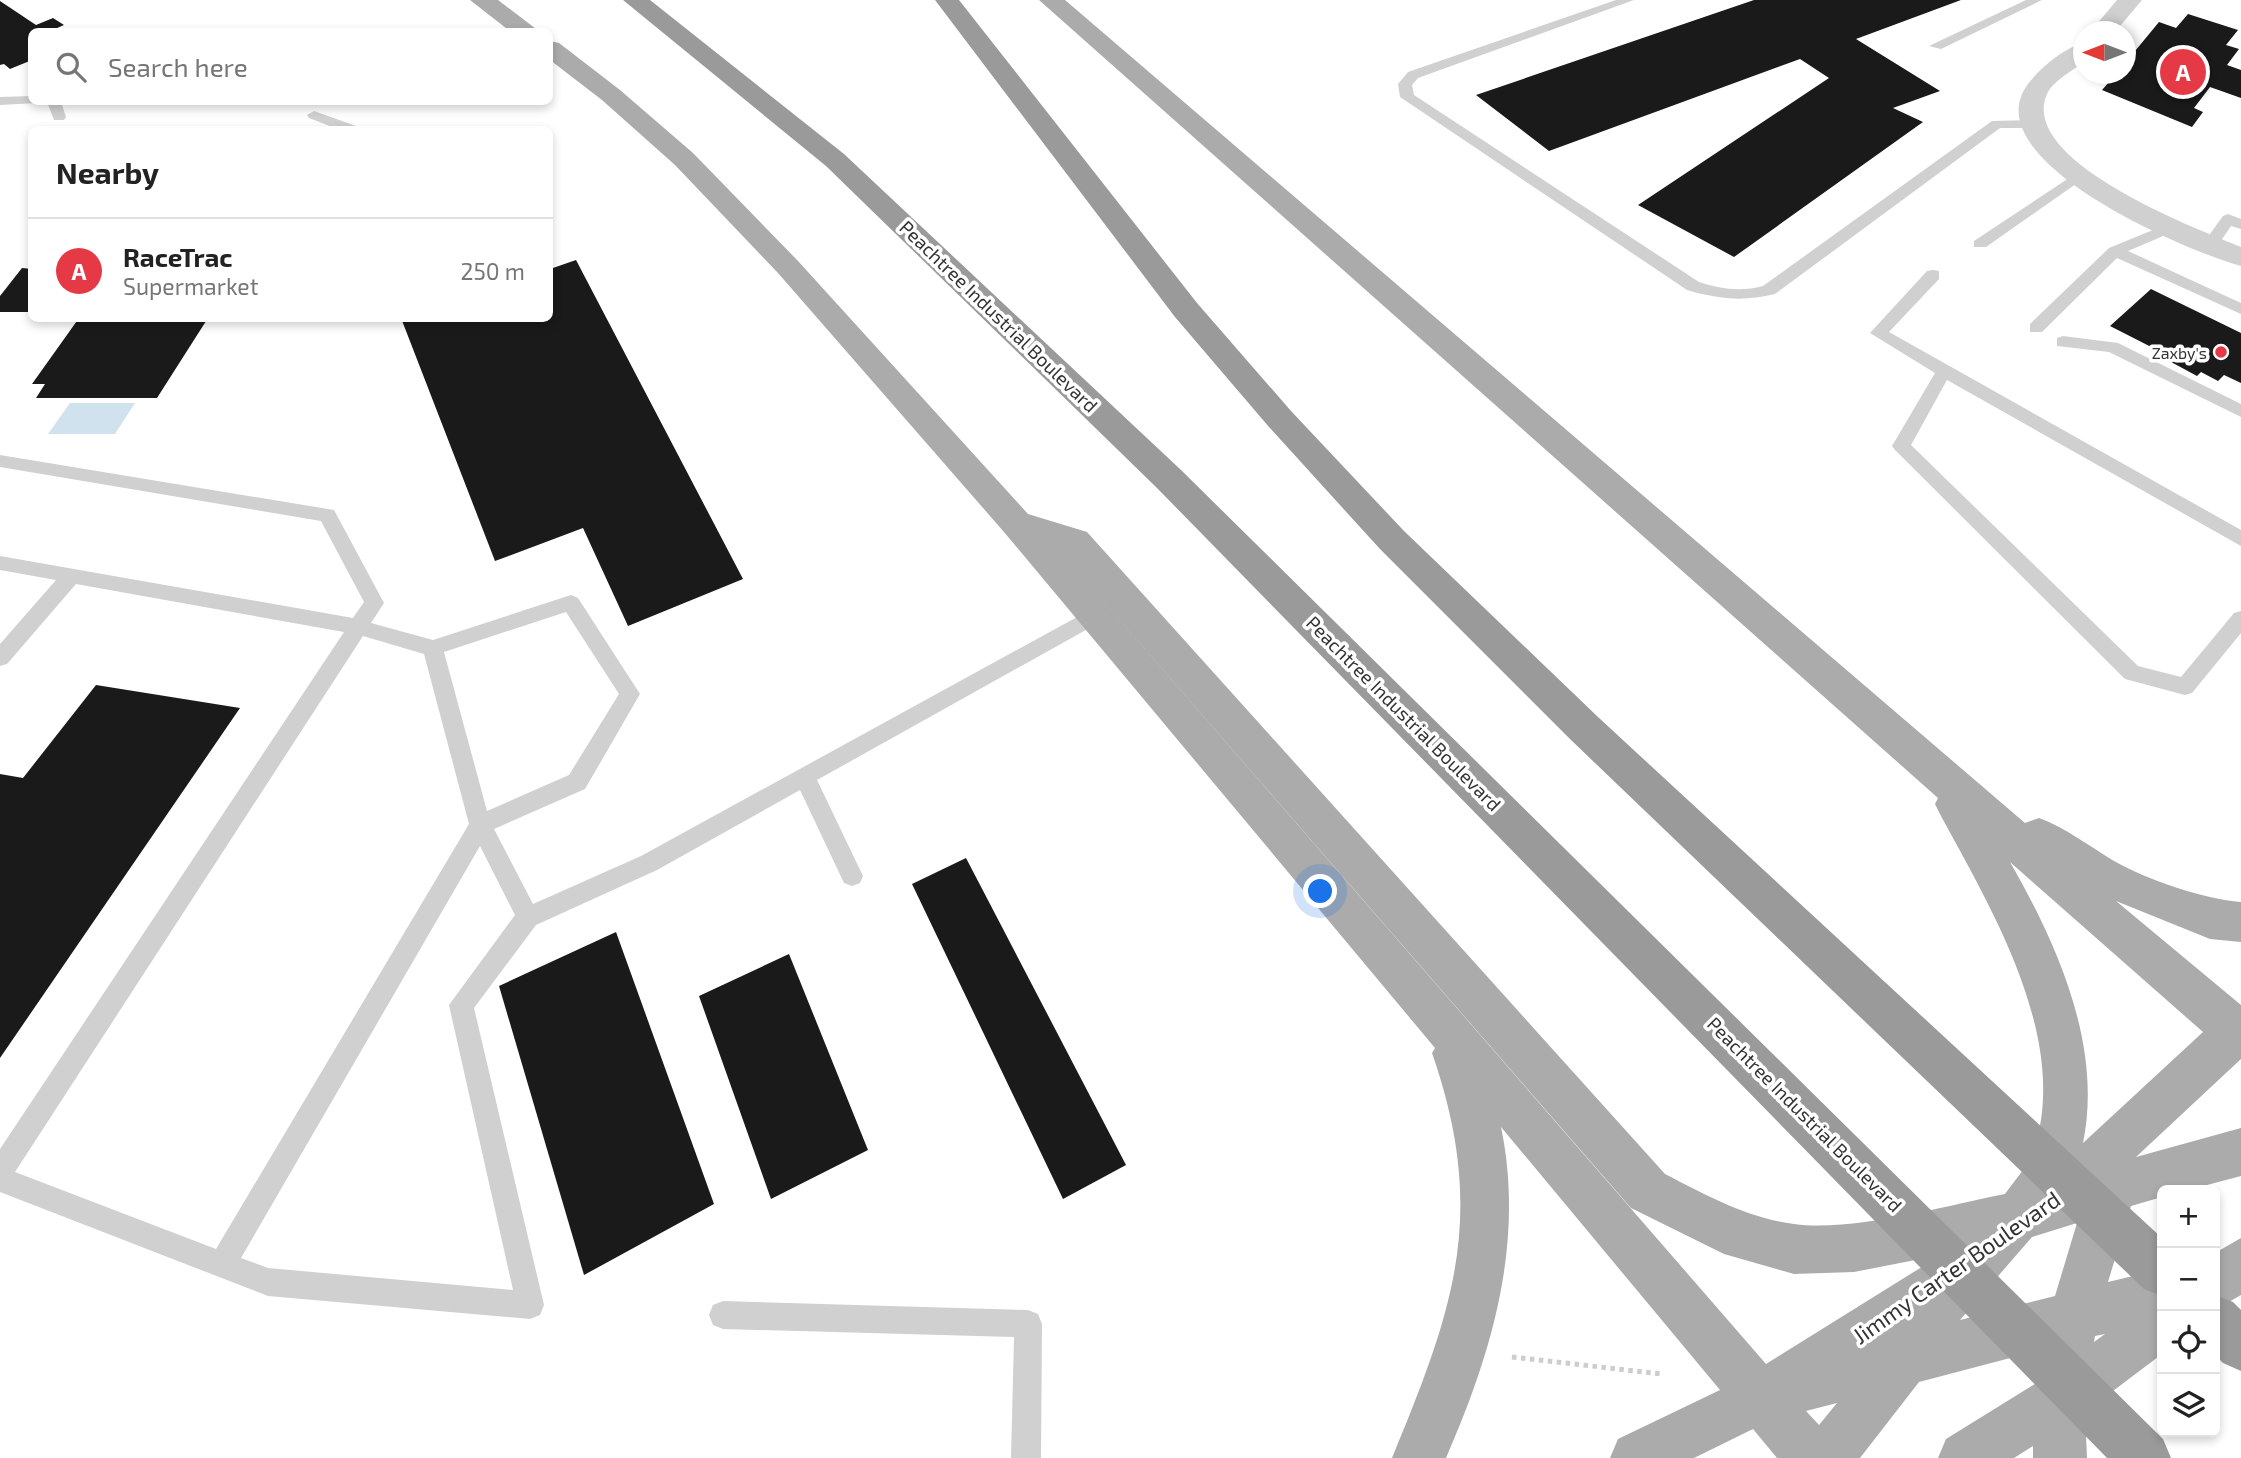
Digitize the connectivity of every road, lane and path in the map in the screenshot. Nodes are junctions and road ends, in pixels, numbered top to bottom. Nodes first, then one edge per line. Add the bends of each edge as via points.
1 (482, 0) edge
2 (615, 0) edge
3 (635, 0) edge
4 (947, 0) edge
5 (1051, 0) edge
6 (1628, 0) edge
7 (2036, 0) edge
8 (2130, 0) edge
9 (2112, 21) edge
10 (522, 28) edge
11 (678, 34) junction
12 (1936, 46) dead end
13 (553, 50) edge
14 (2073, 59) edge
15 (28, 100) edge
16 (0, 101) edge
17 (55, 105) edge
18 (314, 115) dead end
19 (59, 117) dead end
20 (2034, 124) junction
21 (343, 126) edge
22 (2078, 176) junction
23 (2241, 224) edge
24 (2170, 228) junction
25 (1980, 244) dead end
26 (2210, 245) junction
27 (2115, 251) junction
28 (2241, 257) edge
29 (2141, 263) junction
30 (1933, 275) dead end
31 (2241, 309) edge
32 (2241, 324) edge
33 (2036, 328) dead end
34 (2063, 342) dead end
35 (1944, 371) junction
36 (2241, 411) edge
37 (0, 461) edge
38 (1016, 523) junction
39 (2241, 539) edge
40 (0, 563) edge
41 (72, 575) junction
42 (1096, 616) junction
43 (2241, 619) edge
44 (358, 627) junction
45 (433, 648) junction
46 (0, 659) edge
47 (1932, 766) junction
48 (805, 777) junction
49 (481, 825) junction
50 (852, 876) dead end
51 (528, 917) junction
52 (2241, 922) edge
53 (1444, 1029) junction
54 (2239, 1032) edge
55 (2133, 1128) junction
56 (2241, 1152) edge
57 (0, 1172) edge
58 (0, 1179) edge
59 (2113, 1187) junction
60 (2018, 1225) junction
61 (222, 1264) junction
62 (2157, 1266) edge
63 (2225, 1283) edge
64 (2157, 1295) edge
65 (723, 1315) dead end
66 (2073, 1318) junction
67 (2157, 1327) edge
68 (2241, 1345) edge
69 (1497, 1355) dead end
70 (1904, 1359) junction
71 (1662, 1374) dead end
72 (1762, 1397) junction
73 (2060, 1399) junction
74 (1026, 1458) edge
75 (1419, 1458) edge
76 (1637, 1458) edge
77 (1812, 1458) edge
78 (1827, 1458) edge
79 (1965, 1458) edge
80 (2060, 1458) edge
81 (2144, 1458) edge

1 - 10 main road
2 - 11 highway
3 - 11 highway, Peachtree Industrial Boulevard
4 - 62 highway via 1124,232 1289,429 1392,540 1584,728
5 - 47 main road
6 - 20 lane via 1413,75 1405,84 1407,97 1693,286 1721,295 1748,297 1769,290 1997,124
7 - 12 lane
8 - 9 street
11 - 81 highway, Peachtree Industrial Boulevard via 835,160 1170,479
13 - 38 main road via 611,95 736,210
14 - 20 street via 2040,85 2031,107
15 - 16 lane
17 - 19 lane
18 - 21 lane
20 - 22 street via 2045,145
22 - 24 street
22 - 25 lane
23 - 26 lane via 2228,219
24 - 26 street
24 - 27 lane
26 - 28 street
27 - 29 lane
27 - 33 lane
29 - 31 lane
29 - 32 lane via 2162,288
30 - 35 lane via 1878,333
34 - 36 lane via 2112,347
35 - 39 lane
35 - 43 lane via 1901,446 2133,673 2185,687
37 - 44 lane via 327,515 374,603
38 - 42 main road
38 - 60 main road via 1075,541 1648,1191 1724,1230 1794,1249 1854,1247
40 - 41 lane
41 - 44 lane
41 - 46 lane
42 - 48 lane
42 - 53 main road
44 - 45 lane
44 - 57 lane
45 - 49 lane
45 - 49 lane via 571,603 630,694 577,782
47 - 52 main road via 2102,876 2210,919
47 - 54 main road
47 - 60 main road via 2021,921 2045,983 2062,1049 2066,1112 2055,1163
48 - 50 lane
48 - 51 lane via 649,863
49 - 51 lane
49 - 61 lane
51 - 61 lane via 461,1005 530,1305 268,1282
53 - 72 main road
53 - 75 main road via 1468,1083 1480,1136 1487,1198 1484,1261 1465,1339
54 - 55 main road, Jimmy Carter Boulevard
55 - 59 main road
55 - 60 main road, Jimmy Carter Boulevard
56 - 59 main road
58 - 61 lane
59 - 60 main road
59 - 66 main road
60 - 70 main road via 1938,1307
60 - 72 main road, Jimmy Carter Boulevard via 1896,1312
63 - 68 highway
64 - 66 main road
65 - 74 lane via 1028,1324
66 - 70 main road
66 - 73 main road
67 - 73 main road
69 - 71 path
70 - 72 main road
70 - 78 main road
72 - 76 main road, Jimmy Carter Boulevard
72 - 77 main road
73 - 79 main road
73 - 80 main road

